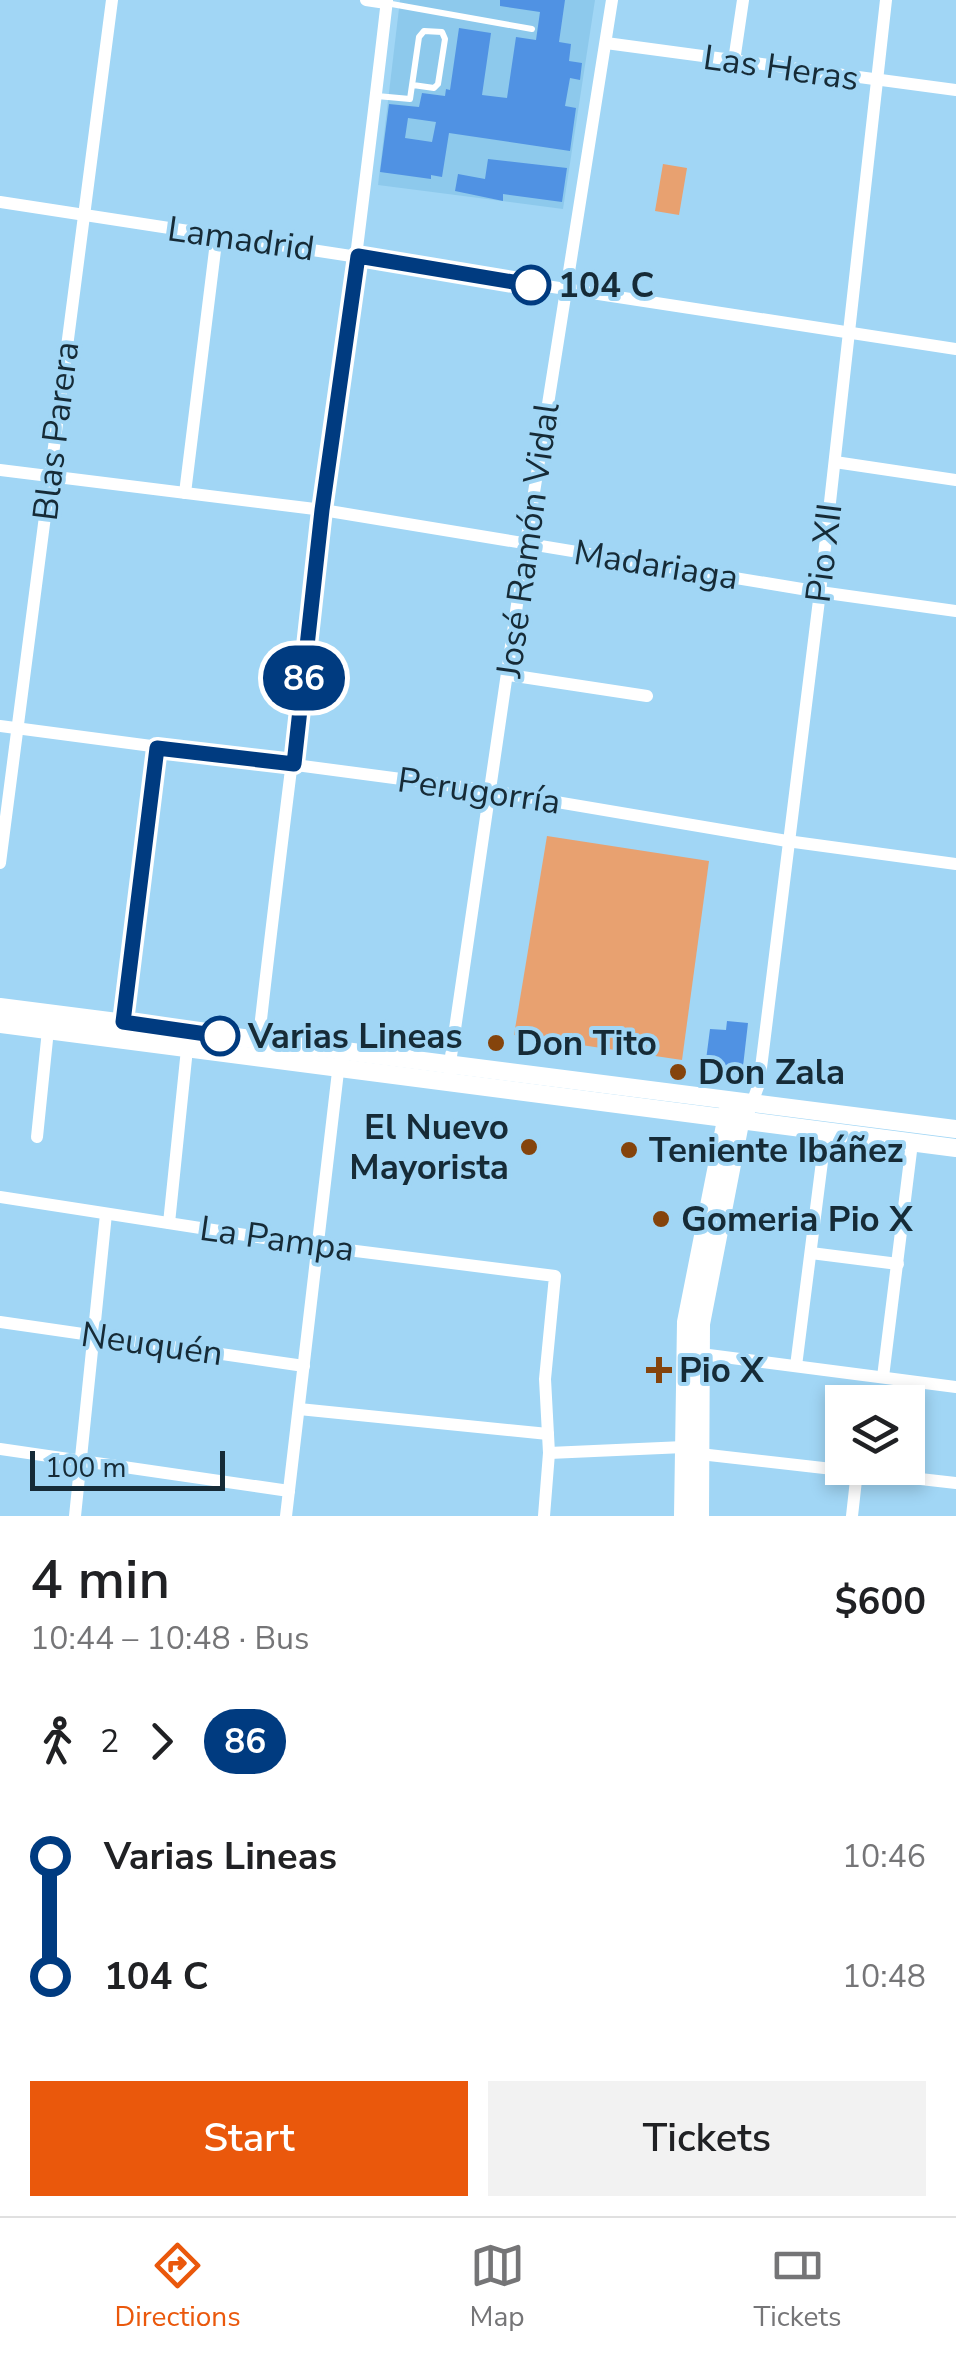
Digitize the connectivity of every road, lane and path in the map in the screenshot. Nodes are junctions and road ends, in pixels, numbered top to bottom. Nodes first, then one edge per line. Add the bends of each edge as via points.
1 (112, 0) edge
2 (366, 0) edge
3 (612, 0) edge
4 (743, 0) edge
5 (886, 0) edge
6 (386, 2) edge
7 (436, 14) junction
8 (532, 29) dead end
9 (434, 30) junction
10 (606, 42) junction
11 (734, 61) junction
12 (877, 82) junction
13 (414, 85) junction
14 (956, 90) edge
15 (376, 96) junction
16 (0, 202) edge
17 (82, 216) junction
18 (217, 234) junction
19 (358, 256) junction
20 (566, 291) junction
21 (850, 333) junction
22 (956, 350) edge
23 (835, 462) junction
24 (0, 470) edge
25 (51, 476) junction
26 (956, 480) edge
27 (185, 493) junction
28 (322, 510) junction
29 (526, 544) junction
30 (820, 592) junction
31 (956, 610) edge
32 (509, 676) junction
33 (647, 696) dead end
34 (0, 726) edge
35 (20, 728) junction
36 (157, 748) junction
37 (294, 764) junction
38 (492, 791) junction
39 (787, 840) junction
40 (0, 863) edge
41 (956, 864) edge
42 (0, 1008) edge
43 (0, 1024) edge
44 (48, 1030) junction
45 (122, 1031) junction
46 (187, 1049) junction
47 (258, 1050) junction
48 (339, 1059) junction
49 (449, 1072) junction
50 (737, 1109) junction
51 (956, 1128) edge
52 (826, 1130) junction
53 (37, 1137) dead end
54 (912, 1142) junction
55 (956, 1148) edge
56 (0, 1197) edge
57 (106, 1214) junction
58 (169, 1224) junction
59 (316, 1246) junction
60 (810, 1254) junction
61 (898, 1264) junction
62 (0, 1322) edge
63 (93, 1335) junction
64 (701, 1354) junction
65 (304, 1366) junction
66 (796, 1366) junction
67 (883, 1377) junction
68 (956, 1387) edge
69 (299, 1409) junction
70 (548, 1434) junction
71 (0, 1449) edge
72 (692, 1451) junction
73 (549, 1453) junction
74 (80, 1461) junction
75 (825, 1467) edge
76 (925, 1479) edge
77 (956, 1482) edge
78 (855, 1485) edge
79 (289, 1491) junction
80 (75, 1516) edge
81 (286, 1516) edge
82 (544, 1516) edge
83 (684, 1516) edge
84 (700, 1516) edge
85 (852, 1516) edge

1 - 17 street, Blas Parera
2 - 6 street
3 - 10 street, José Ramón Vidal
4 - 11 street
5 - 12 street, Pio XII
6 - 7 lane
6 - 15 street
7 - 8 lane
7 - 9 lane
9 - 13 lane via 419,37
9 - 13 lane via 445,39 438,84
10 - 11 street, Las Heras
10 - 20 street, José Ramón Vidal
11 - 12 street, Las Heras
12 - 14 street, Las Heras
12 - 21 street, Pio XII
13 - 15 lane via 406,100
15 - 19 street
16 - 17 street, Lamadrid
17 - 18 street, Lamadrid
17 - 25 street, Blas Parera
18 - 19 street, Lamadrid
18 - 27 street
19 - 20 street, Lamadrid
19 - 28 street
20 - 21 street, Lamadrid
20 - 29 street, José Ramón Vidal
21 - 22 street, Lamadrid
21 - 23 street, Pio XII
23 - 26 street
23 - 30 street, Pio XII
24 - 25 street, Madariaga
25 - 27 street, Madariaga
25 - 35 street, Blas Parera
27 - 28 street, Madariaga
28 - 29 street, Madariaga
28 - 37 street
29 - 30 street, Madariaga
29 - 32 street, José Ramón Vidal
30 - 31 street, Madariaga
30 - 39 street, Pio XII
32 - 33 street
32 - 38 street, José Ramón Vidal
34 - 35 street, Perugorría
35 - 36 street, Perugorría
35 - 40 street, Blas Parera
36 - 37 street, Perugorría
36 - 45 street
37 - 38 street, Perugorría
37 - 47 street
38 - 39 street, Perugorría
38 - 49 street, José Ramón Vidal
39 - 41 street, Perugorría
39 - 50 street, Pio XII via 759,1084
42 - 45 main road
43 - 44 main road
44 - 45 main road
44 - 53 street
45 - 46 main road
45 - 47 main road
46 - 47 main road
46 - 58 street
47 - 48 main road
48 - 49 main road
48 - 59 street
49 - 50 main road
50 - 51 main road
50 - 52 main road
50 - 64 main road
50 - 72 main road via 686,1322
52 - 54 main road
52 - 60 street
54 - 55 main road
54 - 61 street
56 - 57 street, La Pampa
57 - 58 street, La Pampa
57 - 63 street
58 - 59 street, La Pampa
59 - 65 street
59 - 70 street, La Pampa via 555,1276 545,1379
60 - 61 street
60 - 66 street
61 - 67 street
62 - 63 street, Neuquén
63 - 65 street, Neuquén
63 - 74 street
64 - 66 street
64 - 72 main road
65 - 69 street
66 - 67 street
67 - 68 street
69 - 70 street
69 - 79 street
70 - 73 street
71 - 74 street
72 - 73 street
72 - 75 street
72 - 83 main road
72 - 84 main road
73 - 82 street
74 - 79 street
74 - 80 street
76 - 77 street
78 - 85 street
79 - 81 street

